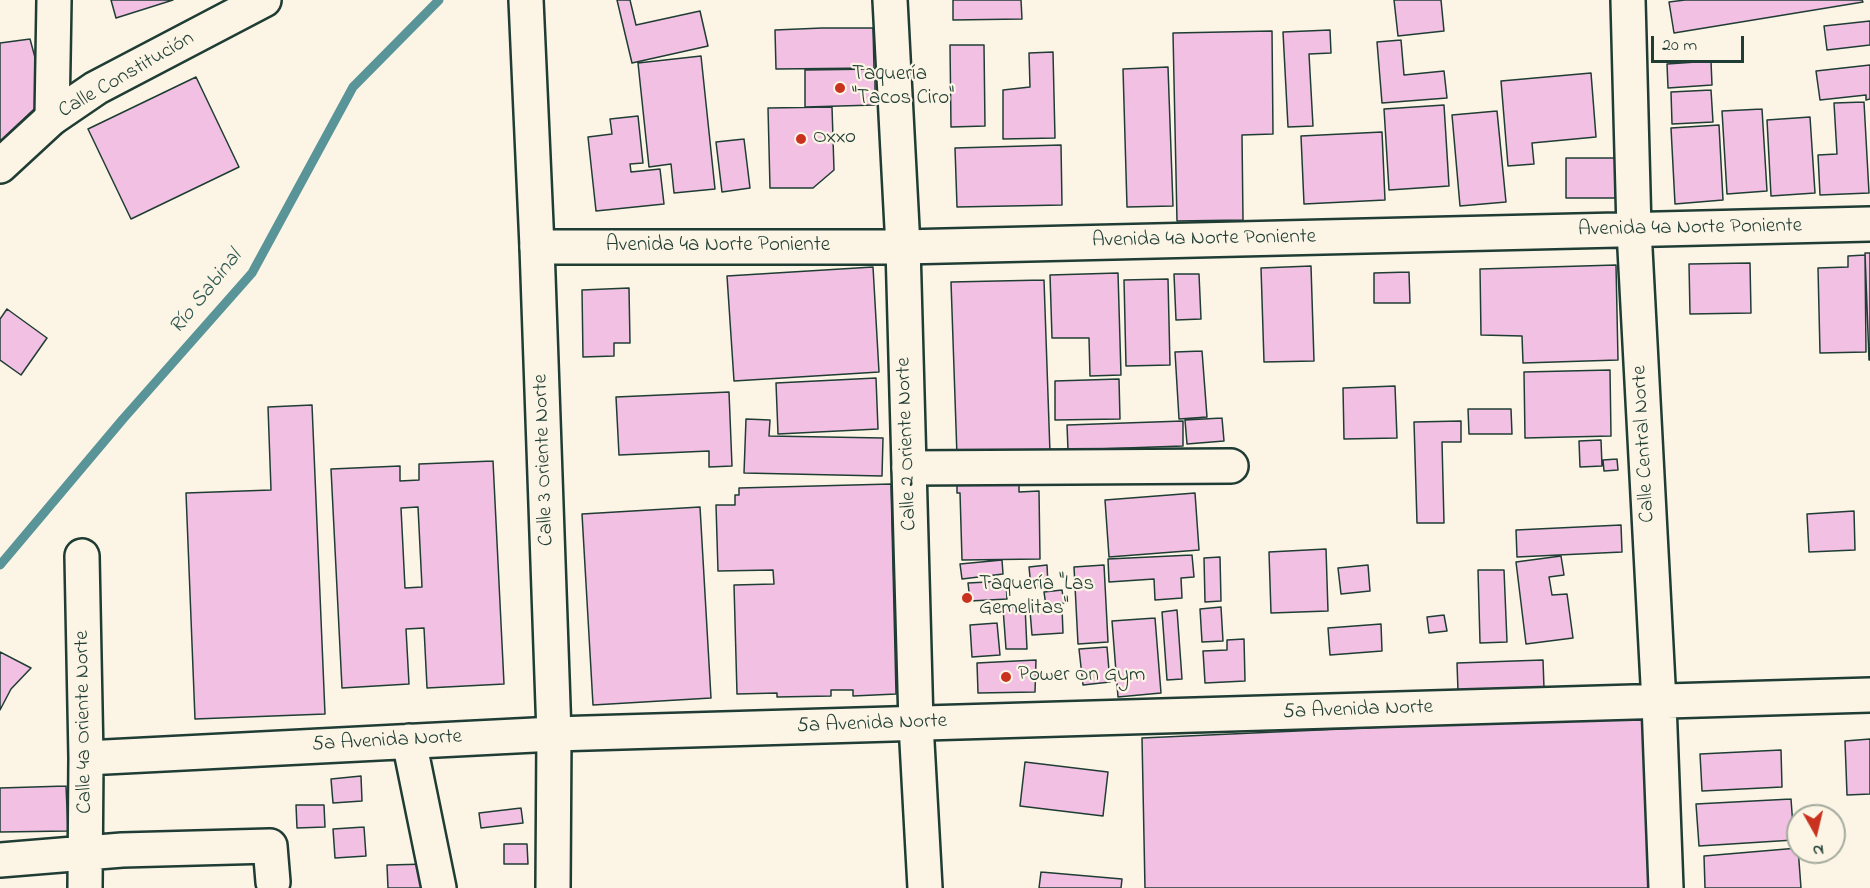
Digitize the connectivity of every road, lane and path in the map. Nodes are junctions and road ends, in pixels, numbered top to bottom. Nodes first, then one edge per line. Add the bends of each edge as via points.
1 (54, 0) edge
2 (264, 0) edge
3 (890, 0) edge
4 (1628, 0) edge
5 (527, 16) edge
6 (52, 118) junction
7 (0, 166) edge
8 (1870, 224) edge
9 (1634, 230) junction
10 (537, 247) junction
11 (903, 247) junction
12 (1231, 466) dead end
13 (909, 468) junction
14 (82, 556) dead end
15 (1870, 695) edge
16 (1659, 703) junction
17 (916, 724) junction
18 (554, 734) junction
19 (409, 741) junction
20 (86, 758) junction
21 (86, 854) junction
22 (0, 860) edge
23 (273, 882) dead end
24 (86, 888) edge
25 (439, 888) edge
26 (552, 888) edge
27 (925, 888) edge
28 (1666, 888) edge

1 - 6 street
2 - 6 street, Calle Constitución via 96,88
3 - 11 street, Calle 2 Oriente Norte
4 - 9 street, Calle Central Norte
5 - 10 street, Calle 3 Oriente Norte
6 - 7 street, Calle Constitución
8 - 9 street, Avenida 4a Norte Poniente
9 - 11 street, Avenida 4a Norte Poniente
9 - 16 street, Calle Central Norte
10 - 11 street, Avenida 4a Norte Poniente
10 - 18 street, Calle 3 Oriente Norte
11 - 13 street, Calle 2 Oriente Norte
12 - 13 street
13 - 17 street, Calle 2 Oriente Norte
14 - 20 street, Calle 4a Oriente Norte
15 - 16 street, 5a Avenida Norte
16 - 17 street, 5a Avenida Norte
16 - 28 street, Calle Central Norte
17 - 18 street, 5a Avenida Norte
17 - 27 street, Calle 2 Oriente Norte
18 - 19 street, 5a Avenida Norte
18 - 26 street, Calle 3 Oriente Norte
19 - 20 street, 5a Avenida Norte
19 - 25 street
20 - 21 street, Calle 4a Oriente Norte
21 - 22 street
21 - 23 street via 270,846
21 - 24 street, Calle 4a Oriente Norte

